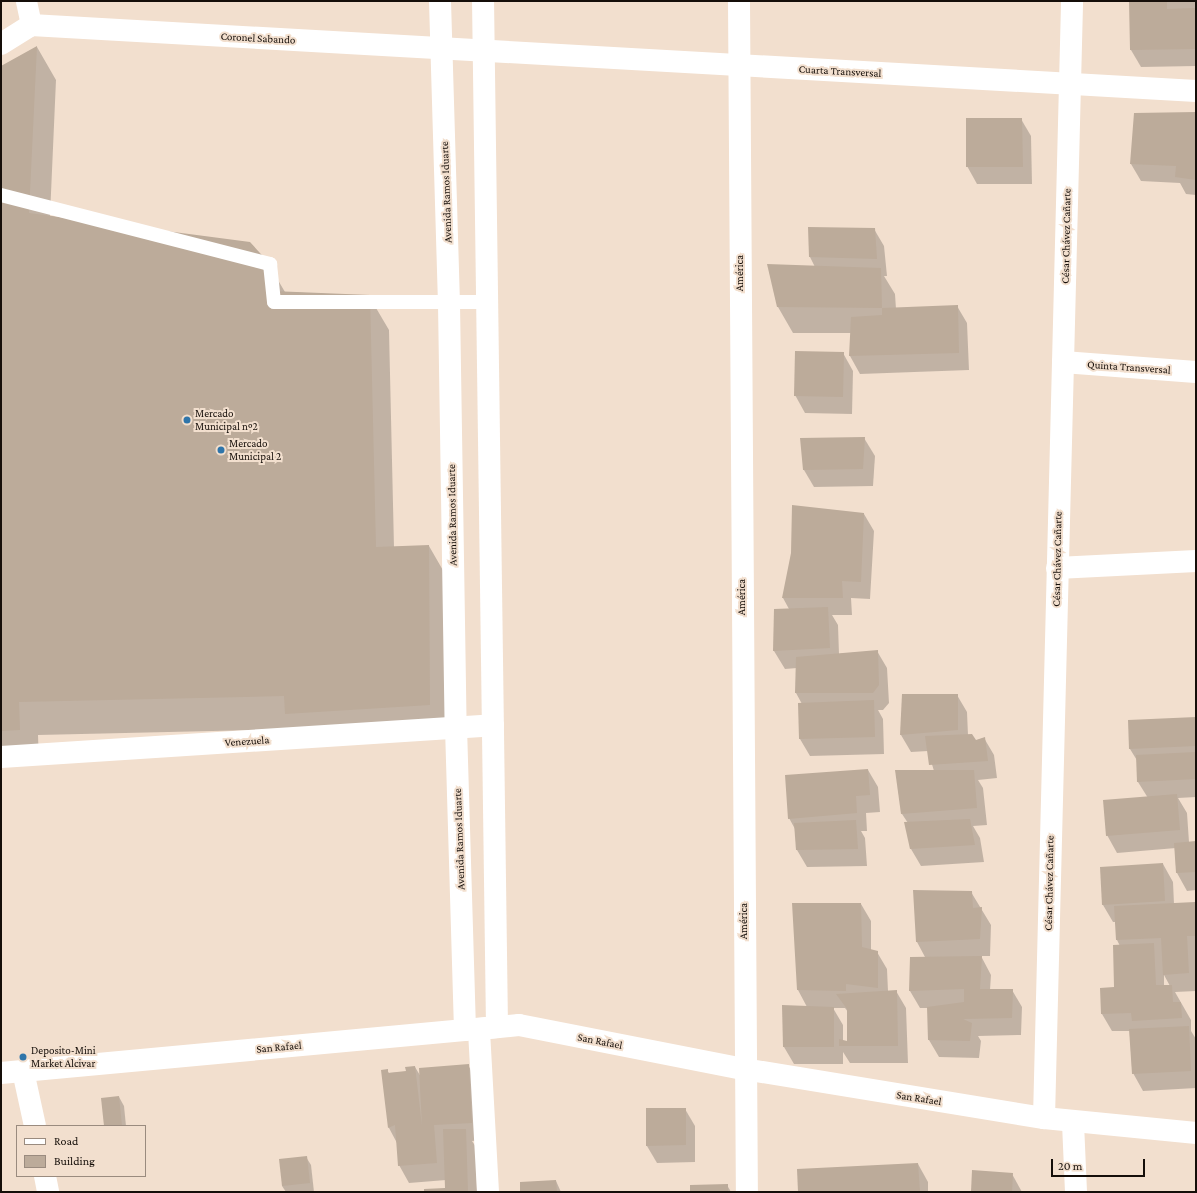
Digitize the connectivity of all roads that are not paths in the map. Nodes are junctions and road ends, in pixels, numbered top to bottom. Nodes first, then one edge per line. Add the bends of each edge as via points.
1 (26, 1) edge
2 (440, 1) edge
3 (483, 1) edge
4 (739, 1) edge
5 (1072, 1) edge
6 (31, 25) junction
7 (1, 44) edge
8 (441, 49) junction
9 (484, 51) junction
10 (738, 65) junction
11 (1070, 84) junction
12 (1196, 91) edge
13 (1, 195) edge
14 (486, 302) junction
15 (449, 304) junction
16 (1063, 362) junction
17 (1196, 372) edge
18 (1196, 561) edge
19 (1057, 568) junction
20 (493, 725) junction
21 (456, 727) junction
22 (1, 757) edge
23 (481, 1029) junction
24 (744, 1069) junction
25 (23, 1071) junction
26 (1, 1073) edge
27 (1044, 1118) junction
28 (1073, 1123) junction
29 (34, 1125) edge
30 (1196, 1133) edge
31 (45, 1177) edge
32 (48, 1192) edge
33 (488, 1192) edge
34 (747, 1192) edge
35 (1076, 1192) edge

1 - 6 street
2 - 8 street, Avenida Ramos Iduarte
3 - 9 street, Avenida Ramos Iduarte
4 - 10 street, América
5 - 11 street, César Chávez Cañarte
6 - 7 street
6 - 8 street, Coronel Sabando
8 - 9 street, Coronel Sabando
8 - 15 street, Avenida Ramos Iduarte
9 - 10 street, Cuarta Transversal
9 - 14 street, Avenida Ramos Iduarte
10 - 11 street, Cuarta Transversal
10 - 24 street, América
11 - 12 street, Cuarta Transversal
11 - 16 street, César Chávez Cañarte
13 - 15 lane via 270,264 274,302
14 - 15 lane
14 - 20 street, Avenida Ramos Iduarte
15 - 21 street, Avenida Ramos Iduarte
16 - 17 street, Quinta Transversal
16 - 19 street, César Chávez Cañarte
18 - 19 street
19 - 27 street, César Chávez Cañarte
20 - 21 street, Venezuela
20 - 23 street, Avenida Ramos Iduarte
21 - 22 street, Venezuela
21 - 23 street, Avenida Ramos Iduarte
23 - 24 street, San Rafael via 519,1025
23 - 25 street, San Rafael
23 - 33 street, Avenida Ramos Iduarte
24 - 27 street, San Rafael
24 - 34 street, América
25 - 26 street, San Rafael
25 - 29 street
27 - 28 street, San Rafael
28 - 30 street, San Rafael
28 - 35 street
31 - 32 street

